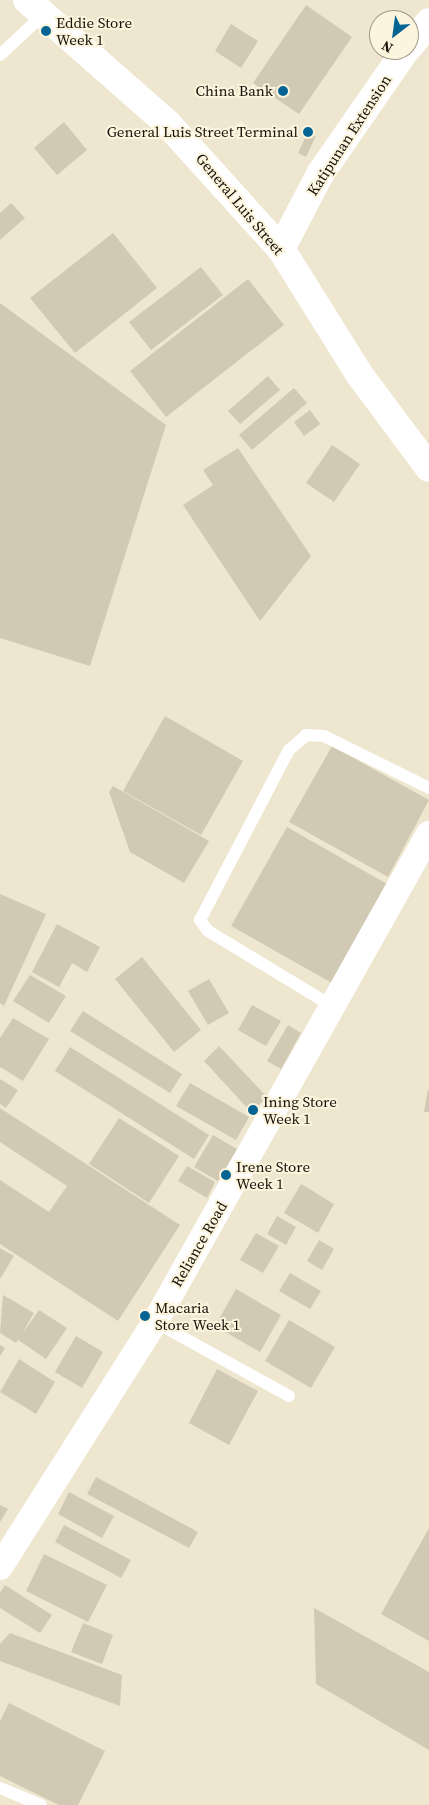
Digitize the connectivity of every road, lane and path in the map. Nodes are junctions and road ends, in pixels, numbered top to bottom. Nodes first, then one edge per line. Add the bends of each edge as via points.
1 (36, 7) edge
2 (429, 22) edge
3 (419, 34) edge
4 (0, 55) edge
5 (399, 60) edge
6 (281, 249) junction
7 (429, 468) edge
8 (429, 788) edge
9 (429, 834) edge
10 (332, 1006) junction
11 (156, 1322) junction
12 (289, 1396) dead end
13 (0, 1567) edge
14 (0, 1788) edge
15 (41, 1805) edge

1 - 4 lane
1 - 6 main road, General Luis Street via 167,123
2 - 3 main road
5 - 6 main road, Katipunan Extension via 320,174
6 - 7 main road, General Luis Street via 359,374
8 - 10 lane via 324,736 306,735 289,750 200,920 208,932
9 - 10 street, Reliance Road
10 - 11 street, Reliance Road
11 - 12 lane
11 - 13 street, Reliance Road
14 - 15 lane

